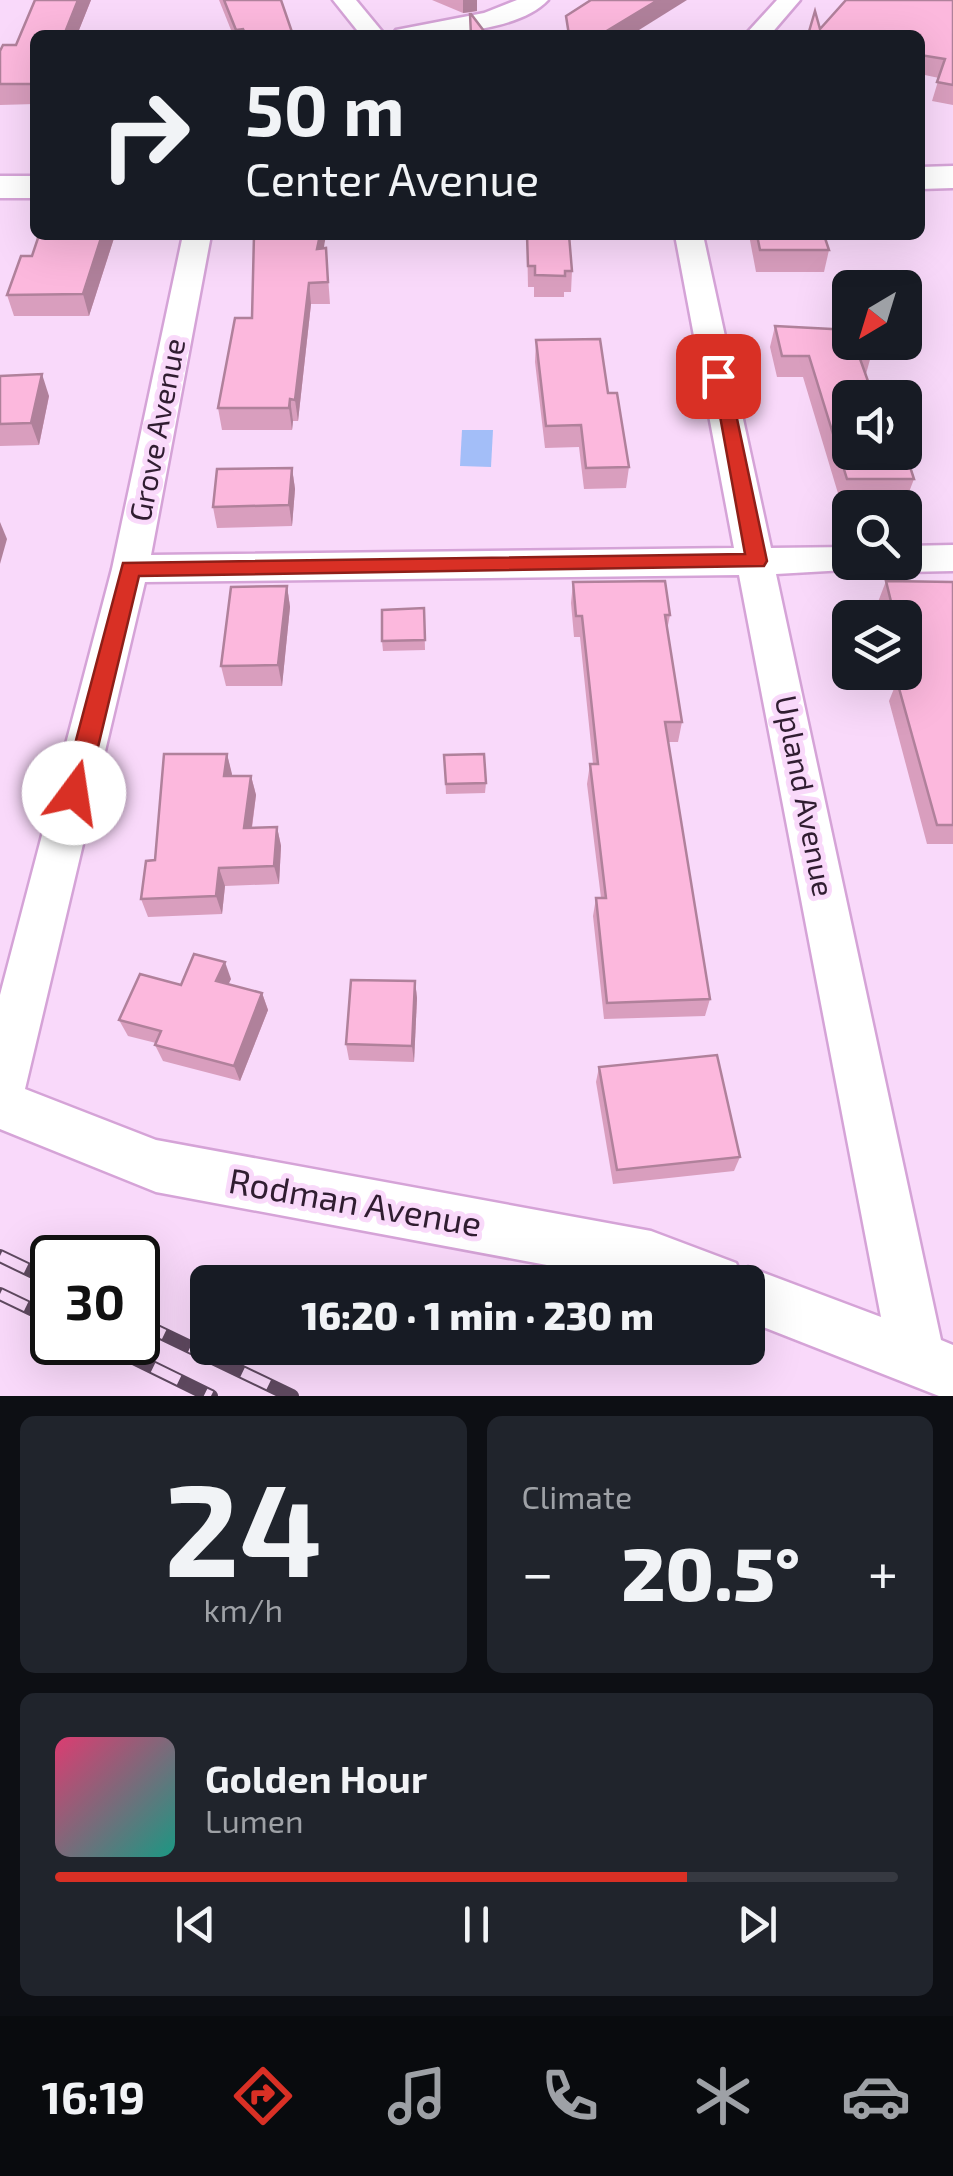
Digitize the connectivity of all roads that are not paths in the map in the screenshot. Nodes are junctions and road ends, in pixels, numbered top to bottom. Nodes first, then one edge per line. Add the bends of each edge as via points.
1 (344, 0) edge
2 (537, 0) edge
3 (789, 0) edge
4 (369, 30) edge
5 (431, 30) edge
6 (762, 30) edge
7 (925, 178) edge
8 (953, 178) edge
9 (0, 187) edge
10 (30, 187) edge
11 (196, 240) edge
12 (691, 240) edge
13 (953, 558) edge
14 (922, 559) edge
15 (832, 560) edge
16 (757, 561) junction
17 (130, 569) junction
18 (0, 1090) edge
19 (0, 1104) edge
20 (670, 1265) edge
21 (765, 1300) edge
22 (935, 1365) edge

1 - 4 street
2 - 5 street via 490,19
3 - 6 street
7 - 8 street
9 - 10 street
11 - 17 street, Grove Avenue
12 - 16 street, Upland Avenue
13 - 14 street
15 - 16 street
16 - 17 street
16 - 22 street, Upland Avenue
17 - 18 street, Grove Avenue
19 - 20 street, Rodman Avenue via 156,1166
21 - 22 street

